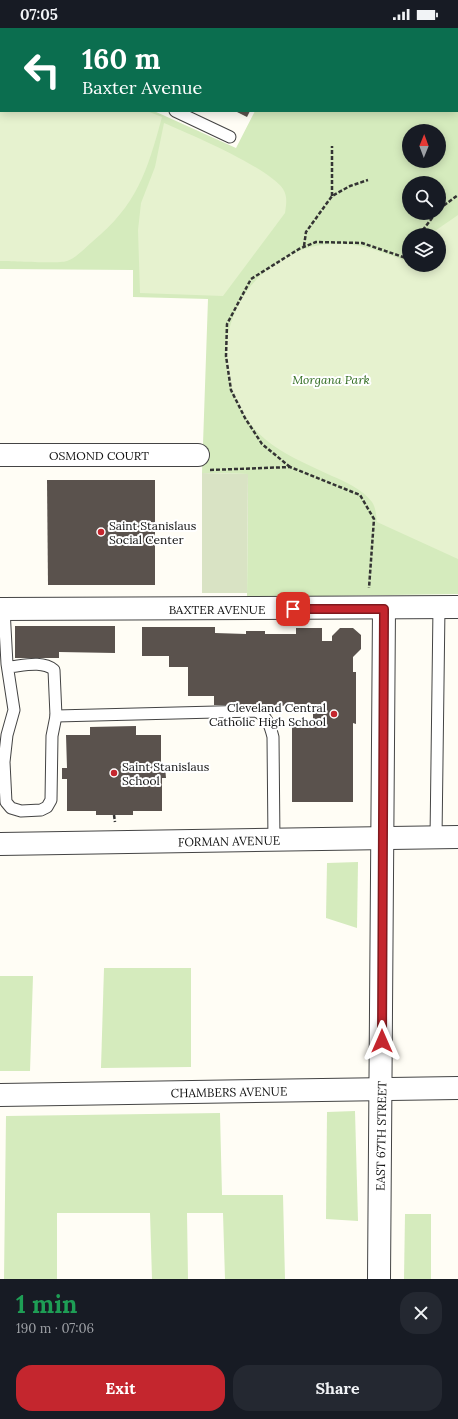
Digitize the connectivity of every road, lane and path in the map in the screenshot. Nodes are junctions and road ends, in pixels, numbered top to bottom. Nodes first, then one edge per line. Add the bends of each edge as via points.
1 (177, 112) edge
2 (230, 137) dead end
3 (332, 146) dead end
4 (368, 180) dead end
5 (458, 194) edge
6 (332, 196) junction
7 (446, 203) edge
8 (431, 220) edge
9 (424, 228) edge
10 (304, 247) junction
11 (402, 257) edge
12 (0, 455) edge
13 (201, 463) joint
14 (290, 467) junction
15 (376, 602) junction
16 (448, 607) edge
17 (2, 609) edge
18 (8, 667) junction
19 (56, 716) junction
20 (458, 837) edge
21 (382, 838) junction
22 (436, 838) junction
23 (274, 841) junction
24 (0, 844) edge
25 (458, 1088) edge
26 (382, 1090) junction
27 (0, 1095) edge
28 (380, 1279) edge

1 - 2 lane
3 - 6 path
4 - 6 path
5 - 7 path
6 - 10 path via 306,232
8 - 9 path
10 - 11 path via 316,242 362,243
10 - 14 path via 251,279 227,324 226,356 231,390 262,444
12 - 13 street, OSMOND COURT
13 - 14 path
14 - 15 path via 360,495 374,519
15 - 16 street, BAXTER AVENUE
15 - 17 street, BAXTER AVENUE
15 - 21 street, EAST 67TH STREET
16 - 22 lane
17 - 18 lane
18 - 19 lane via 42,664 49,665 54,670
18 - 19 lane via 14,710 7,735 4,762 6,802 11,808 21,811 48,807 51,800 52,736
19 - 23 lane via 256,711 262,714 268,721 273,737
20 - 22 street, FORMAN AVENUE
21 - 22 street, FORMAN AVENUE
21 - 23 street, FORMAN AVENUE
21 - 26 street, EAST 67TH STREET
23 - 24 street, FORMAN AVENUE
25 - 26 street, CHAMBERS AVENUE
26 - 27 street, CHAMBERS AVENUE
26 - 28 street, EAST 67TH STREET

